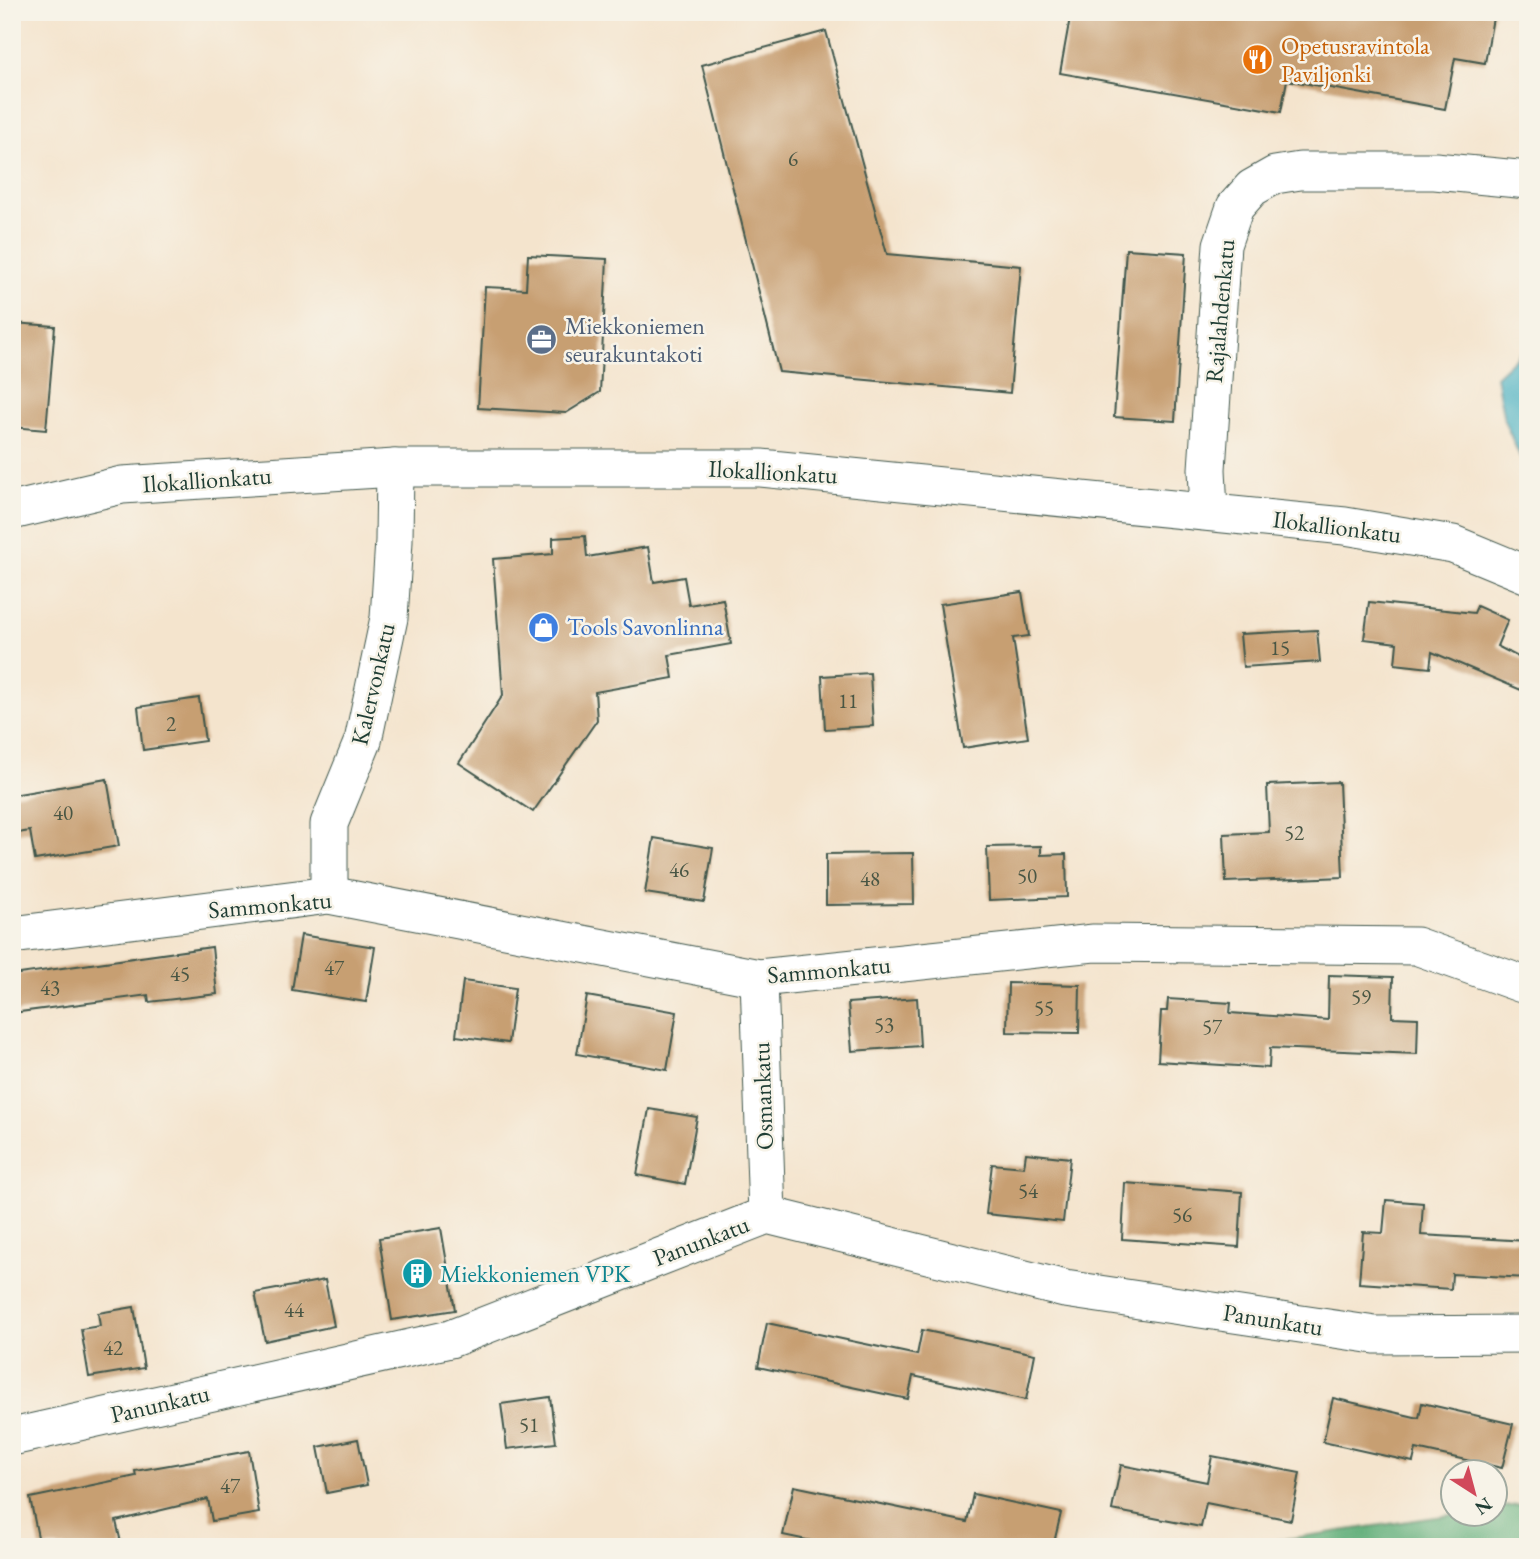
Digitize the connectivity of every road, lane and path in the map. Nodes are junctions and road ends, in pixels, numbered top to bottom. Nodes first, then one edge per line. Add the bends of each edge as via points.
1 (1528, 180) edge
2 (395, 468) junction
3 (12, 511) edge
4 (1209, 512) junction
5 (1528, 575) edge
6 (329, 895) junction
7 (12, 934) edge
8 (759, 978) junction
9 (1522, 984) dead end
10 (766, 1215) junction
11 (1528, 1334) edge
12 (12, 1437) edge

1 - 4 street, Rajalahdenkatu via 1435,171 1300,171 1275,175 1252,188 1235,207 1222,245 1207,468
2 - 3 street, Ilokallionkatu via 122,485
2 - 4 street, Ilokallionkatu via 761,468
2 - 6 street, Kalervonkatu via 389,618 363,740 329,824
4 - 5 street, Ilokallionkatu via 1345,526 1453,544
6 - 7 street, Sammonkatu
6 - 8 street, Sammonkatu
8 - 9 street, Sammonkatu via 1094,943 1376,945 1416,946
8 - 10 street, Osmankatu
10 - 11 street, Panunkatu via 1065,1289 1375,1335
10 - 12 street, Panunkatu via 450,1339

